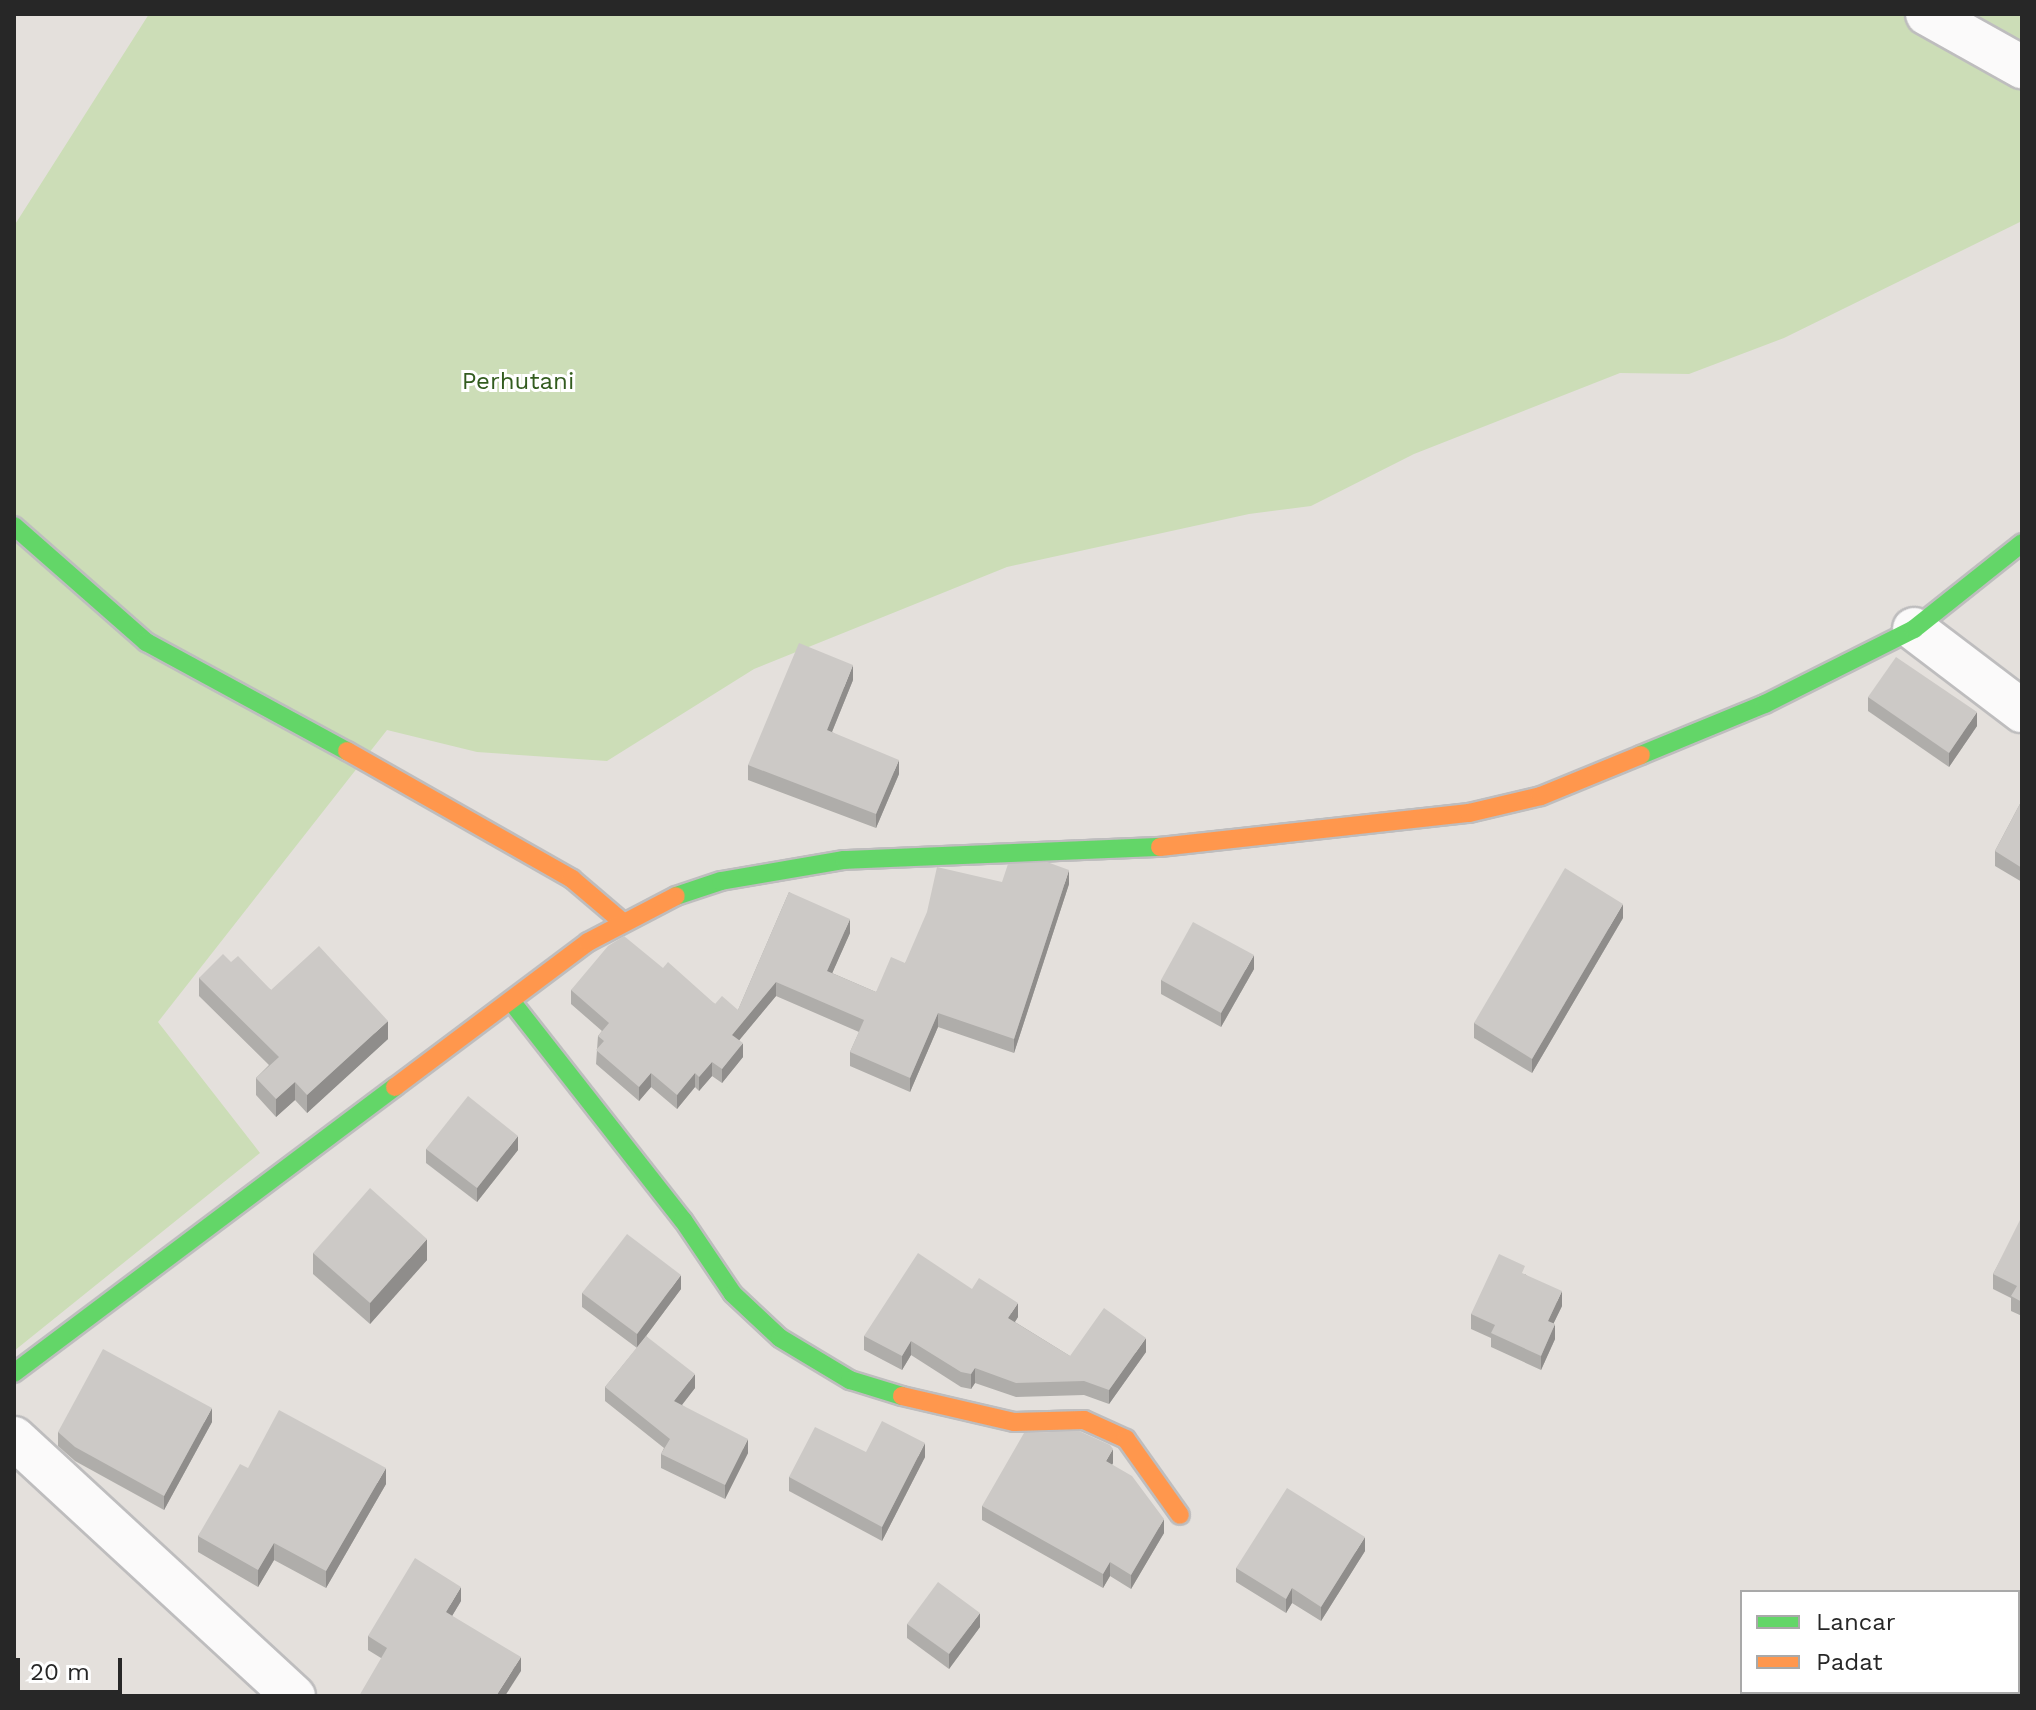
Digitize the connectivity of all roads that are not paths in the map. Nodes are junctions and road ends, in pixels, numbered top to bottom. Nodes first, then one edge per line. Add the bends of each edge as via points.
1 (1927, 14) edge
2 (2022, 67) edge
3 (14, 526) edge
4 (2022, 543) edge
5 (1914, 629) junction
6 (2022, 711) edge
7 (619, 919) junction
8 (511, 1001) junction
9 (14, 1373) edge
10 (14, 1438) edge
11 (1180, 1515) dead end
12 (294, 1696) edge

1 - 2 street
3 - 7 street via 146,642 462,813 572,879
4 - 5 street
5 - 6 street
5 - 7 street via 1765,704 1596,776 1469,813 1173,846 844,860 721,881
7 - 8 street
8 - 9 street
8 - 11 street via 683,1220 733,1294 780,1338 850,1380 944,1409 1014,1422 1084,1420 1126,1439
10 - 12 street

